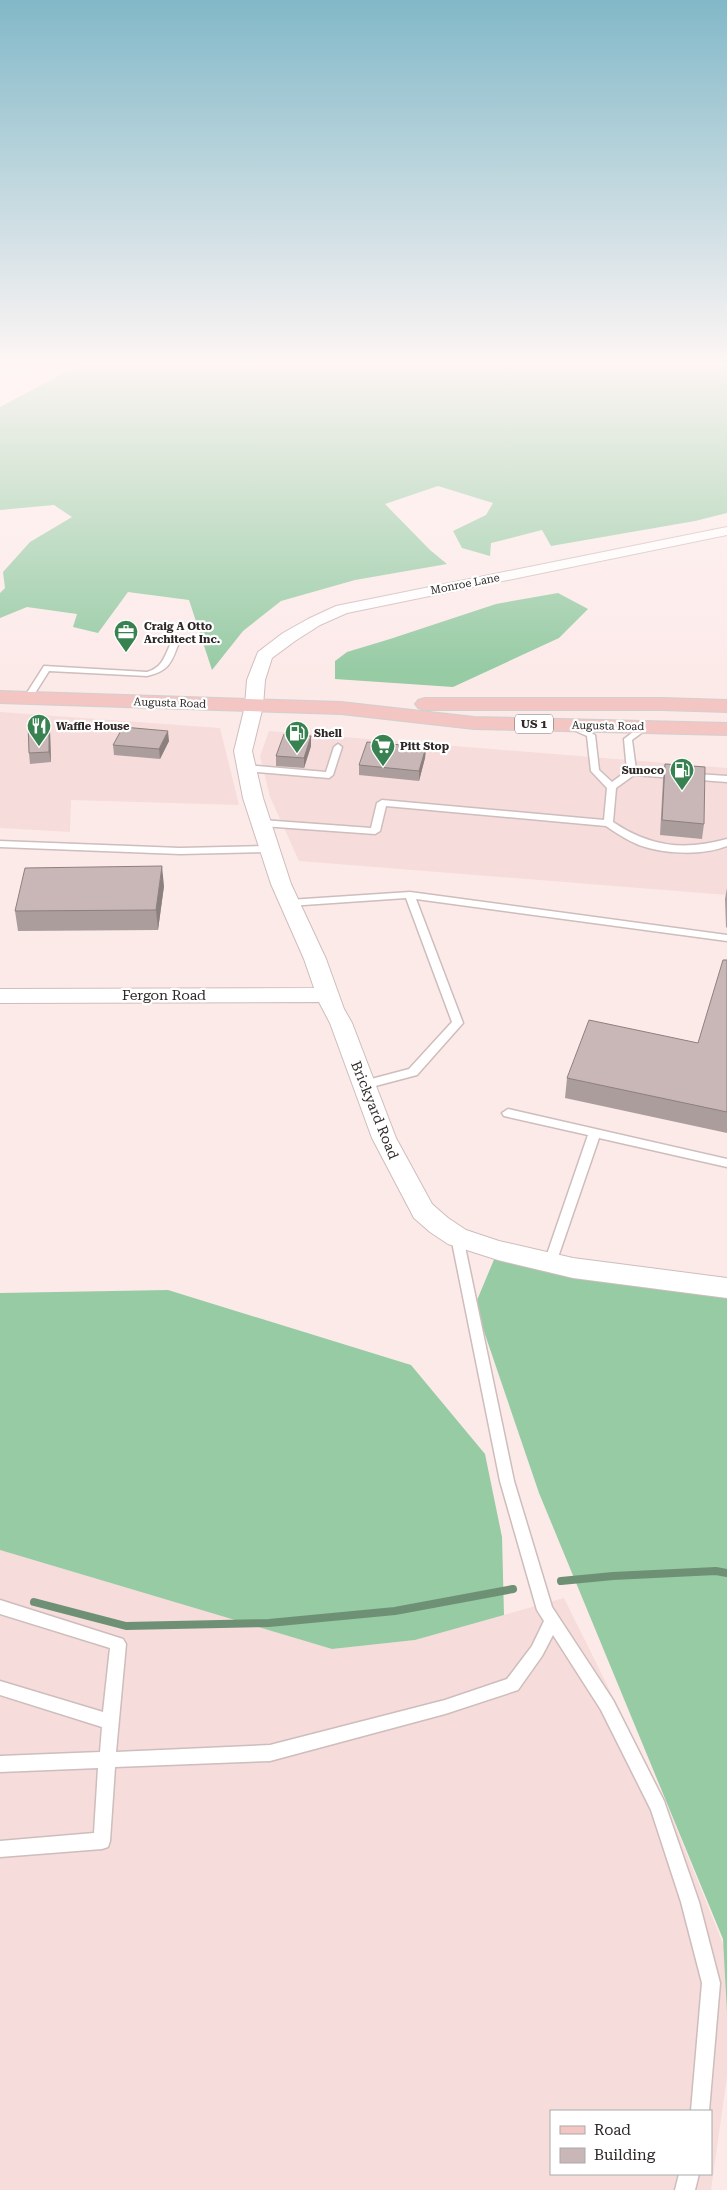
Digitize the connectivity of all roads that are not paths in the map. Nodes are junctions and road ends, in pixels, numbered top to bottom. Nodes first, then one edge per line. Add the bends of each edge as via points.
1 (727, 531) edge
2 (174, 645) dead end
3 (0, 697) edge
4 (27, 699) junction
5 (254, 706) junction
6 (727, 706) edge
7 (341, 708) junction
8 (570, 725) junction
9 (645, 726) junction
10 (727, 729) edge
11 (338, 747) dead end
12 (246, 768) junction
13 (632, 772) junction
14 (727, 778) edge
15 (612, 787) junction
16 (262, 824) junction
17 (608, 824) junction
18 (727, 842) edge
19 (0, 844) edge
20 (270, 849) junction
21 (410, 895) junction
22 (289, 903) junction
23 (727, 938) edge
24 (328, 994) junction
25 (0, 996) edge
26 (364, 1085) junction
27 (508, 1113) dead end
28 (596, 1133) junction
29 (727, 1163) edge
30 (457, 1236) junction
31 (550, 1263) junction
32 (726, 1284) edge
33 (0, 1607) edge
34 (552, 1621) junction
35 (0, 1688) edge
36 (110, 1722) junction
37 (107, 1758) junction
38 (0, 1764) edge
39 (0, 1849) edge
40 (700, 2110) edge
41 (689, 2175) edge
42 (685, 2190) edge

1 - 5 street, Monroe Lane via 342,609 289,637 264,656 256,680
2 - 4 lane via 166,665 147,674 47,668
3 - 4 main road, Augusta Road / US 1
4 - 5 main road, Augusta Road / US 1
5 - 7 main road, Augusta Road / US 1
5 - 12 street, Brickyard Road via 244,751
6 - 7 main road, Augusta Road / US 1 via 454,702
7 - 8 main road, Augusta Road / US 1 via 474,723
8 - 9 main road, Augusta Road / US 1
8 - 15 lane via 591,735 595,771
9 - 10 main road, Augusta Road / US 1
9 - 13 lane via 628,739
11 - 12 lane via 328,775
12 - 16 street, Brickyard Road
13 - 14 lane
13 - 15 lane
15 - 17 lane
16 - 17 lane via 375,831 382,803
16 - 20 street, Brickyard Road
17 - 18 lane via 651,846 706,849
19 - 20 lane via 180,851
20 - 22 street, Brickyard Road
21 - 22 lane
21 - 23 lane
21 - 26 lane via 458,1023 414,1072
22 - 24 street, Brickyard Road
24 - 25 street, Fergon Road
24 - 26 street, Brickyard Road
26 - 30 street, Brickyard Road via 384,1138 412,1194 423,1211
27 - 28 lane
28 - 29 lane
28 - 31 lane
30 - 31 street, Brickyard Road
30 - 34 lane via 507,1481 545,1610
31 - 32 street, Brickyard Road
33 - 36 lane via 118,1644
34 - 37 lane via 537,1651 512,1685 445,1707 270,1753
34 - 40 lane via 607,1705 658,1807 690,1902 711,1983
35 - 36 lane
36 - 37 lane
37 - 38 lane
37 - 39 lane via 102,1841
41 - 42 lane

